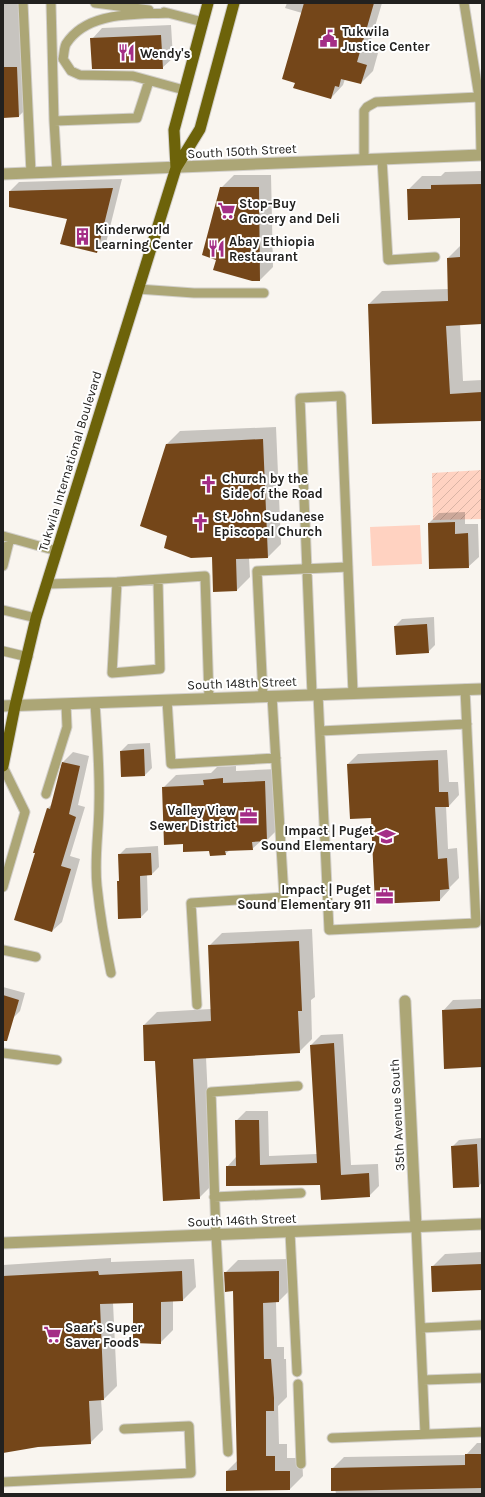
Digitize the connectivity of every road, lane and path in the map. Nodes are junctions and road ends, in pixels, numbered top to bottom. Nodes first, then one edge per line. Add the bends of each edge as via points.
1 (23, 3) edge
2 (52, 3) edge
3 (95, 3) edge
4 (170, 3) edge
5 (208, 3) edge
6 (234, 3) edge
7 (464, 3) edge
8 (168, 12) junction
9 (203, 22) junction
10 (150, 81) junction
11 (184, 90) junction
12 (480, 101) edge
13 (54, 122) junction
14 (482, 155) edge
15 (364, 159) junction
16 (382, 159) junction
17 (176, 168) junction
18 (57, 172) junction
19 (31, 173) junction
20 (3, 174) edge
21 (435, 257) dead end
22 (138, 289) junction
23 (264, 293) dead end
24 (6, 537) edge
25 (57, 550) junction
26 (3, 566) edge
27 (348, 566) junction
28 (307, 569) junction
29 (158, 580) junction
30 (117, 582) junction
31 (47, 584) junction
32 (3, 610) edge
33 (36, 618) junction
34 (3, 651) edge
35 (28, 657) junction
36 (482, 688) edge
37 (465, 689) junction
38 (353, 693) junction
39 (315, 694) junction
40 (268, 696) junction
41 (209, 698) junction
42 (167, 700) junction
43 (95, 703) junction
44 (66, 704) junction
45 (3, 706) edge
46 (16, 706) junction
47 (467, 724) junction
48 (320, 730) junction
49 (276, 758) junction
50 (3, 767) edge
51 (46, 794) dead end
52 (3, 887) edge
53 (3, 950) edge
54 (36, 958) dead end
55 (111, 973) dead end
56 (405, 1001) dead end
57 (197, 1005) dead end
58 (3, 1053) edge
59 (57, 1060) dead end
60 (298, 1086) dead end
61 (301, 1193) dead end
62 (214, 1197) junction
63 (482, 1224) edge
64 (416, 1227) junction
65 (290, 1232) junction
66 (216, 1235) junction
67 (3, 1243) edge
68 (482, 1325) edge
69 (421, 1328) junction
70 (297, 1372) dead end
71 (482, 1378) edge
72 (423, 1380) junction
73 (298, 1384) dead end
74 (124, 1429) dead end
75 (482, 1432) edge
76 (425, 1434) junction
77 (332, 1438) dead end
78 (228, 1452) dead end
79 (301, 1464) dead end
80 (3, 1482) edge

1 - 19 lane
2 - 13 lane
3 - 8 lane
4 - 8 lane
5 - 9 main road, Tukwila International Boulevard
6 - 17 main road, Tukwila International Boulevard via 200,129
7 - 12 lane
8 - 9 lane
8 - 10 lane via 97,20 79,30 66,45 64,59 71,71 80,75 133,76
9 - 11 main road, Tukwila International Boulevard
10 - 11 lane
10 - 13 lane via 137,118
11 - 17 main road, Tukwila International Boulevard via 174,130
12 - 14 lane
12 - 15 lane via 376,102 364,111
13 - 18 lane
14 - 16 street, South 150th Street
15 - 16 street, South 150th Street
15 - 17 street, South 150th Street
16 - 21 lane via 388,260
17 - 18 street, South 150th Street
17 - 22 main road, Tukwila International Boulevard
18 - 19 street, South 150th Street
19 - 20 street, South 150th Street
22 - 23 lane via 194,293
22 - 25 main road, Tukwila International Boulevard
24 - 25 lane
24 - 26 lane
25 - 31 main road, Tukwila International Boulevard
27 - 28 lane
27 - 28 lane via 341,396 300,398
27 - 38 lane
28 - 39 lane
28 - 40 lane via 257,571
29 - 30 lane
29 - 30 lane via 160,669 112,672
29 - 41 lane via 205,576
30 - 31 lane
31 - 33 main road, Tukwila International Boulevard
32 - 33 lane
33 - 35 main road, Tukwila International Boulevard
34 - 35 lane
35 - 46 main road, Tukwila International Boulevard
36 - 37 street, South 148th Street
37 - 38 street, South 148th Street
37 - 47 lane
38 - 39 street, South 148th Street
39 - 40 street, South 148th Street
39 - 48 lane
40 - 41 street, South 148th Street
40 - 49 lane
41 - 42 street, South 148th Street
42 - 43 street, South 148th Street
42 - 49 lane via 171,764
43 - 44 street, South 148th Street
43 - 55 lane via 99,790 97,885
44 - 46 street, South 148th Street
44 - 51 lane via 67,726
45 - 46 street, South 148th Street
46 - 50 main road, Tukwila International Boulevard
47 - 48 lane
47 - 48 lane via 476,923 329,930
49 - 57 lane via 284,897 191,903
50 - 52 lane via 25,812
53 - 54 lane
56 - 64 street, 35th Avenue South
58 - 59 lane
60 - 62 lane via 211,1092
61 - 62 lane
62 - 66 lane
63 - 64 street, South 146th Street
64 - 65 street, South 146th Street
64 - 69 lane
65 - 66 street, South 146th Street
65 - 70 lane
66 - 67 street, South 146th Street
66 - 78 lane
68 - 69 lane
69 - 72 lane
71 - 72 lane
72 - 76 lane
73 - 79 lane
74 - 80 lane via 189,1426 191,1472
75 - 76 lane
76 - 77 lane

